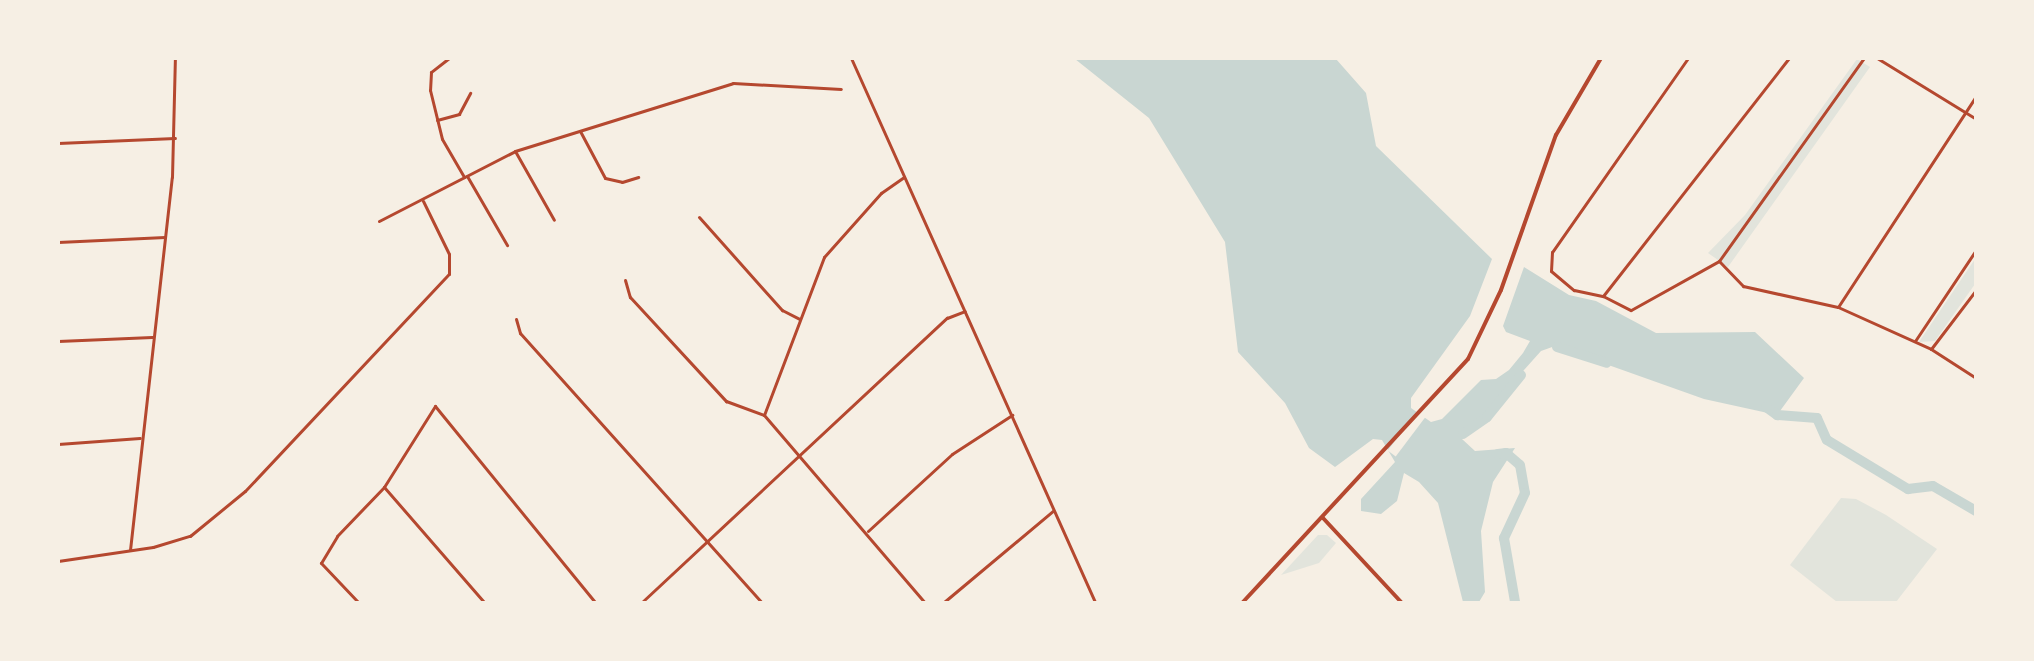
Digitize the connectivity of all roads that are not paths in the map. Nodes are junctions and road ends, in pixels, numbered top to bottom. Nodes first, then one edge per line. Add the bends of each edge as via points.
1 (175, 58) edge
2 (449, 58) edge
3 (851, 58) edge
4 (1601, 58) edge
5 (1688, 58) edge
6 (1789, 58) edge
7 (1864, 58) edge
8 (1877, 58) edge
9 (841, 89) dead end
10 (470, 93) dead end
11 (1976, 96) edge
12 (1965, 112) junction
13 (1976, 119) edge
14 (437, 120) junction
15 (580, 131) junction
16 (175, 138) junction
17 (58, 143) edge
18 (515, 151) junction
19 (466, 177) junction
20 (638, 177) dead end
21 (903, 177) junction
22 (423, 201) junction
23 (699, 217) dead end
24 (554, 220) dead end
25 (379, 221) dead end
26 (165, 237) junction
27 (58, 242) edge
28 (507, 245) dead end
29 (1976, 250) edge
30 (1719, 261) junction
31 (625, 280) dead end
32 (1976, 290) edge
33 (1603, 296) junction
34 (1838, 307) junction
35 (965, 311) junction
36 (516, 319) dead end
37 (800, 319) junction
38 (152, 337) junction
39 (58, 341) edge
40 (1915, 342) junction
41 (1931, 349) junction
42 (1976, 378) edge
43 (764, 415) junction
44 (1012, 415) junction
45 (140, 438) junction
46 (58, 444) edge
47 (799, 456) junction
48 (384, 487) junction
49 (1053, 511) junction
50 (1323, 518) junction
51 (868, 531) junction
52 (708, 541) junction
53 (130, 550) junction
54 (58, 561) edge
55 (1094, 601) edge
56 (356, 602) edge
57 (1401, 602) edge
58 (484, 603) edge
59 (595, 603) edge
60 (642, 603) edge
61 (761, 603) edge
62 (924, 603) edge
63 (944, 603) edge
64 (1090, 603) edge
65 (1243, 603) edge

1 - 16 street
2 - 14 street via 431,72
3 - 21 street via 867,85
4 - 50 main road via 1556,135 1478,341 1429,406
5 - 33 street via 1574,215 1549,265 1574,290
6 - 33 street
7 - 30 street
8 - 12 street
9 - 15 street via 733,83
10 - 14 street via 459,114
11 - 12 street
12 - 13 street
12 - 34 street
14 - 19 street
15 - 18 street
15 - 20 street via 605,178 622,182
16 - 17 street
16 - 26 street
18 - 19 street
18 - 24 street
19 - 22 street
19 - 28 street
21 - 35 street
21 - 37 street via 881,193 824,257
22 - 25 street
22 - 53 street via 452,264 444,281 214,519 182,539
23 - 37 street via 782,310
26 - 27 street
26 - 38 street
29 - 40 street
30 - 33 street via 1631,310
30 - 34 street via 1743,286
31 - 43 street via 630,297 726,401
32 - 41 street
34 - 40 street
35 - 44 street
35 - 47 street via 947,318
36 - 52 street via 520,333
37 - 43 street
38 - 39 street
38 - 45 street
40 - 41 street
41 - 42 street
43 - 47 street
44 - 49 street
44 - 51 street via 952,454
45 - 46 street
45 - 53 street
47 - 51 street
47 - 52 street
48 - 56 street via 337,536 321,563
48 - 58 street
48 - 59 street via 435,406
49 - 55 street
49 - 63 street
50 - 57 main road
50 - 65 main road
51 - 62 street
52 - 60 street
52 - 61 street
53 - 54 street
55 - 64 street

